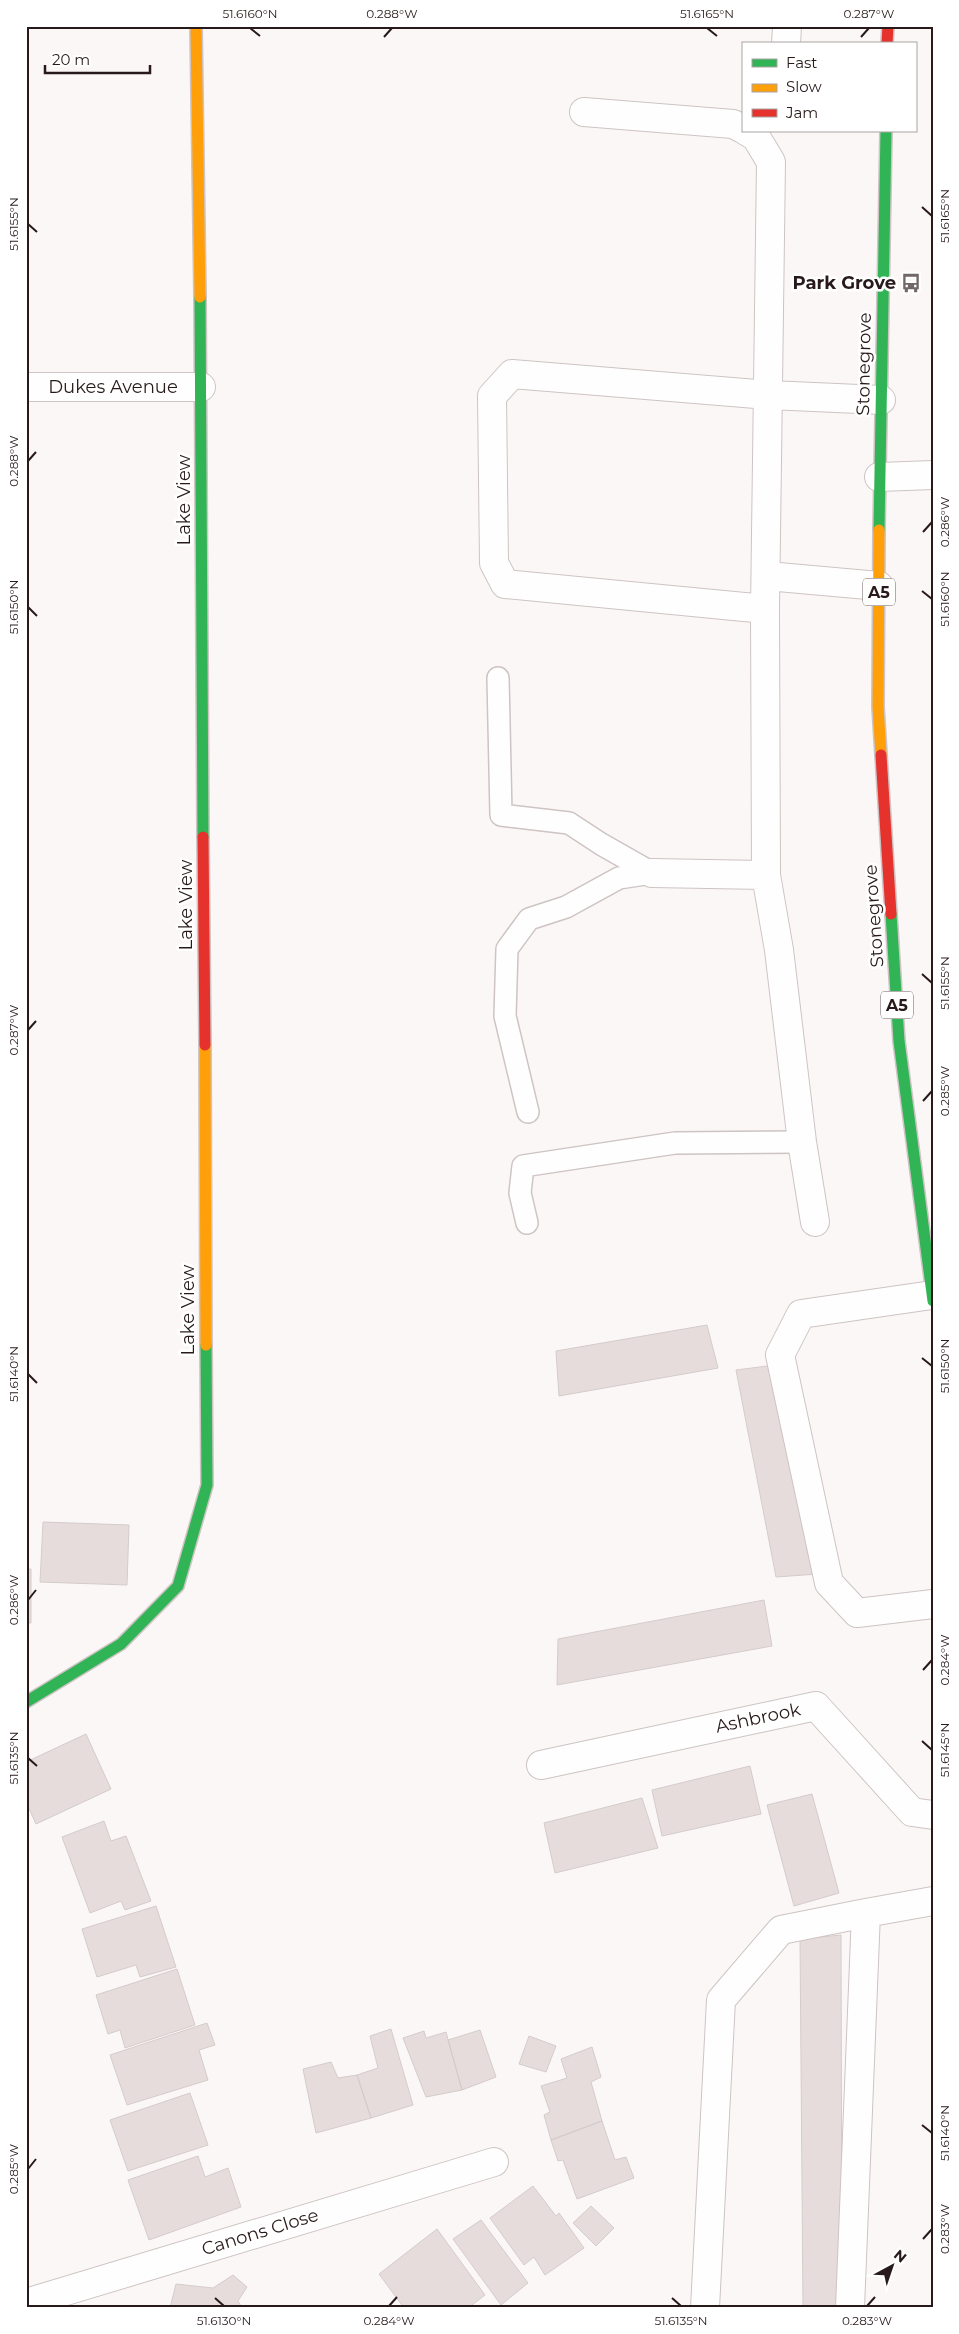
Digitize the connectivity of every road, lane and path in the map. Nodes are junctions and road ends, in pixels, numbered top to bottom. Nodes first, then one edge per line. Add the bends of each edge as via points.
1 (196, 26) edge
2 (787, 26) edge
3 (888, 26) edge
4 (786, 42) edge
5 (887, 42) edge
6 (584, 112) dead end
7 (742, 129) edge
8 (748, 132) edge
9 (886, 132) edge
10 (26, 387) edge
11 (201, 387) junction
12 (769, 395) junction
13 (881, 400) junction
14 (933, 475) edge
15 (880, 477) junction
16 (767, 576) junction
17 (879, 586) junction
18 (765, 609) junction
19 (498, 678) dead end
20 (652, 873) junction
21 (766, 875) junction
22 (528, 1112) dead end
23 (802, 1142) junction
24 (815, 1222) dead end
25 (526, 1223) dead end
26 (932, 1298) edge
27 (933, 1604) edge
28 (26, 1702) edge
29 (541, 1765) dead end
30 (933, 1814) edge
31 (933, 1902) edge
32 (866, 1913) junction
33 (494, 2162) dead end
34 (26, 2303) edge
35 (705, 2308) edge
36 (850, 2308) edge

1 - 11 street, Lake View
2 - 4 street
3 - 5 street
6 - 7 street via 733,124
8 - 12 street via 756,137 771,162
9 - 13 street, Stonegrove / A5
10 - 11 street, Dukes Avenue
11 - 28 street, Lake View via 207,1485 178,1586 121,1644
12 - 13 street
12 - 16 street
12 - 18 street via 512,374 492,396 494,564 505,584
13 - 15 street, Stonegrove / A5
14 - 15 street
15 - 17 street, A5
16 - 17 street
16 - 18 street
17 - 26 street, Stonegrove / A5 via 878,707 899,1041
18 - 21 street
19 - 20 lane via 501,815 569,823
20 - 21 street
20 - 22 lane via 619,878 566,907 529,919 507,949 505,1016
21 - 23 street via 779,950
23 - 24 street
23 - 25 lane via 675,1143 523,1166 520,1193
26 - 27 street via 801,1314 780,1355 829,1583 857,1613
29 - 30 street, Ashbrook via 816,1706 912,1812
31 - 32 street
32 - 35 street via 781,1930 720,2000
32 - 36 street
33 - 34 street, Canons Close

